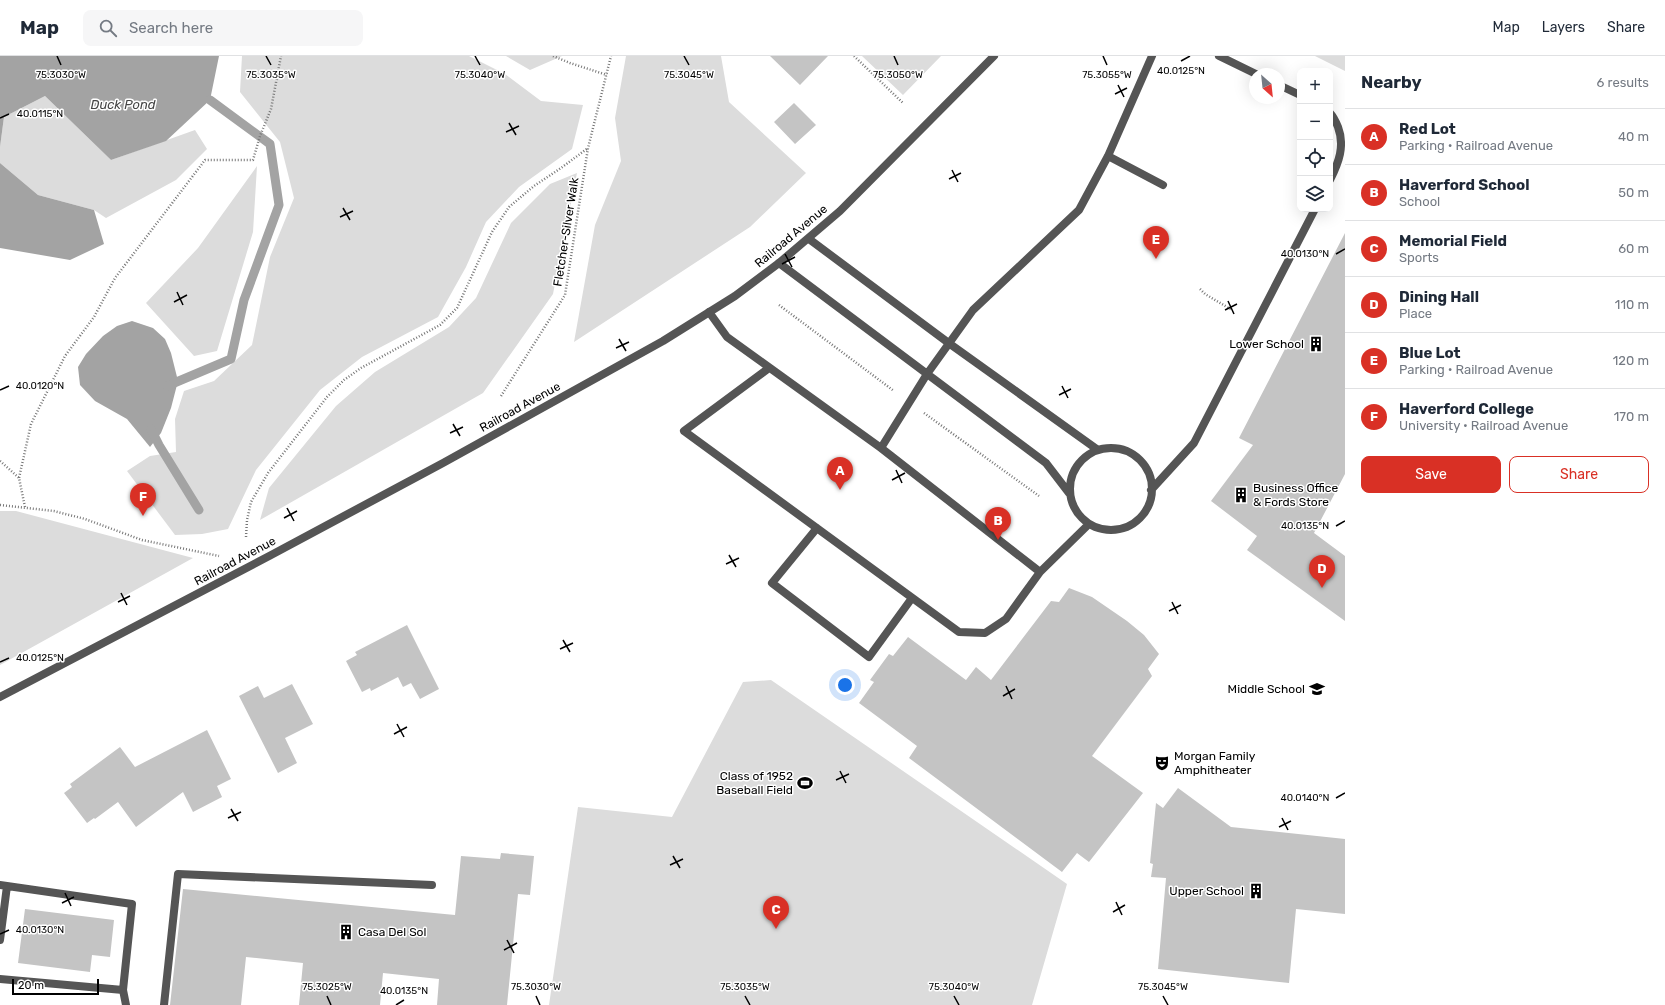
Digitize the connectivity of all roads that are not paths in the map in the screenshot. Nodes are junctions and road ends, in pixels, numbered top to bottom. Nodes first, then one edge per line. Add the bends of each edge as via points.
1 (994, 56) edge
2 (1152, 56) edge
3 (1219, 56) edge
4 (1249, 71) edge
5 (1285, 88) edge
6 (1297, 94) edge
7 (1333, 119) edge
8 (1108, 156) junction
9 (1332, 176) edge
10 (1163, 185) dead end
11 (1313, 212) edge
12 (809, 239) junction
13 (779, 263) junction
14 (709, 312) junction
15 (950, 344) junction
16 (769, 368) junction
17 (927, 374) junction
18 (881, 448) junction
19 (1098, 450) junction
20 (1152, 490) junction
21 (1069, 493) junction
22 (1090, 524) junction
23 (817, 528) junction
24 (1040, 572) junction
25 (912, 598) junction
26 (0, 697) edge
27 (432, 885) dead end
28 (3, 886) edge
29 (0, 940) edge
30 (0, 979) edge
31 (123, 990) junction
32 (126, 1005) edge
33 (164, 1005) edge

1 - 12 street, Railroad Avenue
2 - 8 street
3 - 4 street
5 - 6 street
7 - 9 street via 1341,132 1343,145
8 - 10 street
8 - 15 street via 1078,210 973,310
11 - 20 street via 1194,443
12 - 13 street, Railroad Avenue
12 - 15 street
13 - 14 street, Railroad Avenue
13 - 17 street
14 - 16 street via 727,337
14 - 26 street, Railroad Avenue via 663,342 450,459
15 - 17 street
15 - 19 street
16 - 18 street
16 - 23 street via 684,431
17 - 18 street
17 - 21 street via 1046,463
18 - 24 street
19 - 20 street via 1112,448 1126,451 1136,457 1145,466
19 - 21 street via 1086,456 1076,466
20 - 22 street via 1150,502 1135,522 1124,528 1112,530
21 - 22 street via 1073,506
22 - 24 street
23 - 25 street
23 - 25 street via 772,583 869,657
24 - 25 street via 1006,619 985,633 959,632
27 - 33 street via 178,874
28 - 29 street
28 - 31 street via 132,904
30 - 31 street
31 - 32 street

